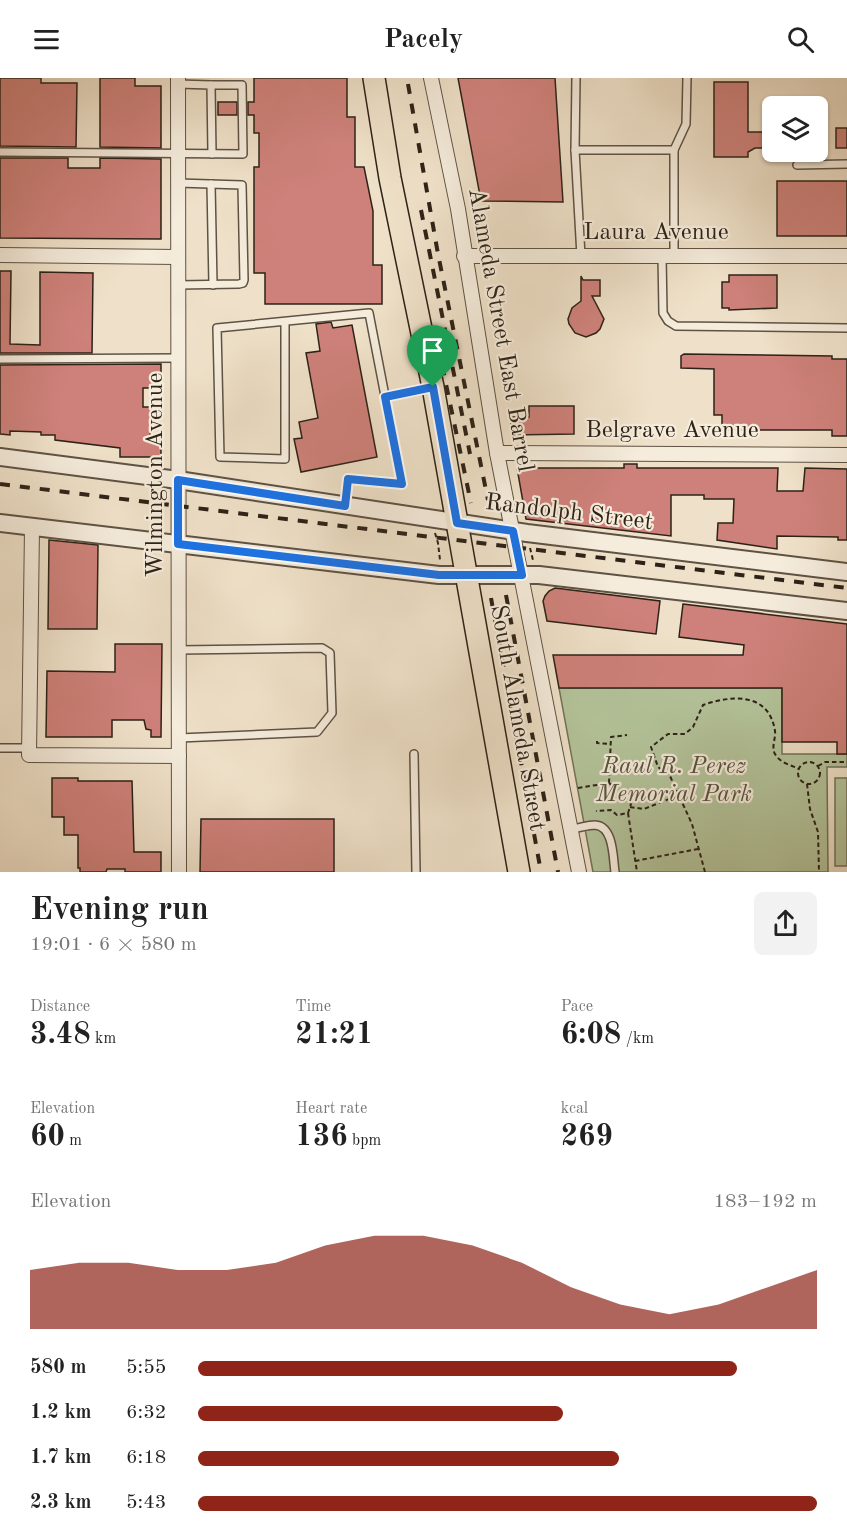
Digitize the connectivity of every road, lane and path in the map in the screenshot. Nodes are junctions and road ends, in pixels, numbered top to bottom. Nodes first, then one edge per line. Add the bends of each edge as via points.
1 (374, 78) edge
2 (431, 78) edge
3 (576, 78) edge
4 (687, 78) edge
5 (178, 81) edge
6 (211, 85) junction
7 (575, 150) junction
8 (674, 150) junction
9 (0, 152) edge
10 (178, 154) junction
11 (212, 154) junction
12 (847, 164) edge
13 (796, 165) dead end
14 (178, 183) junction
15 (211, 184) junction
16 (0, 255) edge
17 (464, 256) junction
18 (580, 256) junction
19 (668, 256) junction
20 (847, 256) edge
21 (178, 257) junction
22 (178, 285) junction
23 (213, 285) junction
24 (285, 322) junction
25 (847, 328) edge
26 (0, 358) edge
27 (178, 358) junction
28 (433, 387) junction
29 (385, 397) junction
30 (497, 453) junction
31 (847, 455) edge
32 (0, 458) edge
33 (178, 480) junction
34 (345, 506) junction
35 (0, 523) edge
36 (457, 523) junction
37 (32, 527) junction
38 (433, 528) dead end
39 (513, 531) junction
40 (529, 540) dead end
41 (178, 544) junction
42 (441, 567) dead end
43 (528, 570) junction
44 (847, 572) edge
45 (466, 576) junction
46 (847, 611) edge
47 (178, 650) junction
48 (627, 735) dead end
49 (179, 738) junction
50 (597, 741) dead end
51 (611, 744) junction
52 (0, 748) edge
53 (29, 752) junction
54 (414, 754) dead end
55 (179, 756) junction
56 (847, 762) edge
57 (817, 767) junction
58 (799, 769) junction
59 (609, 783) junction
60 (807, 784) junction
61 (578, 788) dead end
62 (679, 795) junction
63 (630, 807) junction
64 (596, 811) dead end
65 (628, 813) junction
66 (571, 830) junction
67 (698, 849) junction
68 (635, 861) junction
69 (179, 872) edge
70 (416, 872) edge
71 (519, 872) edge
72 (579, 872) edge
73 (615, 872) edge
74 (637, 872) edge
75 (705, 872) edge
76 (819, 872) edge

1 - 28 main road, South Alameda Street via 390,178
2 - 17 street, Alameda Street East Barrel
3 - 7 lane
4 - 8 lane via 686,124
5 - 6 lane
5 - 10 street, Wilmington Avenue
6 - 11 lane
6 - 11 lane via 243,85 243,153
7 - 8 lane
7 - 18 lane
8 - 19 lane
9 - 10 lane
10 - 11 lane
10 - 14 street, Wilmington Avenue
12 - 13 lane
14 - 15 lane
14 - 21 street, Wilmington Avenue
15 - 23 lane
15 - 23 lane via 243,185 244,280 239,284
16 - 21 street
17 - 18 street, Laura Avenue
17 - 30 street, Alameda Street East Barrel
18 - 19 street, Laura Avenue
19 - 20 street, Laura Avenue
19 - 25 lane via 663,312 676,326
21 - 22 street, Wilmington Avenue
22 - 23 lane
22 - 27 street, Wilmington Avenue
24 - 24 lane via 217,328 220,457 285,459
24 - 29 lane via 369,313
26 - 27 lane
27 - 33 street, Wilmington Avenue
28 - 29 lane
28 - 36 main road, South Alameda Street
29 - 34 lane via 402,484 348,479
30 - 31 street, Belgrave Avenue
30 - 39 street, Alameda Street East Barrel
32 - 33 street, Randolph Street
33 - 34 street, Randolph Street
33 - 41 street, Wilmington Avenue
34 - 36 street, Randolph Street
35 - 37 street
36 - 39 street, Randolph Street
36 - 45 main road, South Alameda Street
37 - 41 street
37 - 53 street
38 - 42 path
39 - 43 street, Alameda Street East Barrel
39 - 44 street, Randolph Street
40 - 43 path
41 - 45 street
41 - 47 street, Wilmington Avenue
43 - 45 street
43 - 46 street via 539,575
43 - 66 street, Alameda Street East Barrel
45 - 71 main road, South Alameda Street
47 - 49 street, Wilmington Avenue
47 - 49 lane via 322,648 330,653 332,713 317,732
48 - 51 path via 611,737
49 - 55 street, Wilmington Avenue
50 - 51 path
51 - 59 path
52 - 53 lane
53 - 55 street
54 - 70 lane
55 - 69 street, Wilmington Avenue
56 - 57 path via 825,762
57 - 58 path via 808,763
57 - 60 path via 819,777
58 - 60 path via 799,778
58 - 62 path via 776,755 775,732 764,706 756,700 716,701 703,705 693,727 685,734 668,734 651,747 658,767 670,776
59 - 61 path
59 - 63 path via 626,796
60 - 76 path via 818,832
62 - 63 path via 645,809
62 - 67 path
63 - 65 path
64 - 65 path
65 - 68 path
66 - 72 street, Alameda Street East Barrel
66 - 73 lane via 595,825 605,830
67 - 68 path
67 - 75 path
68 - 74 path

